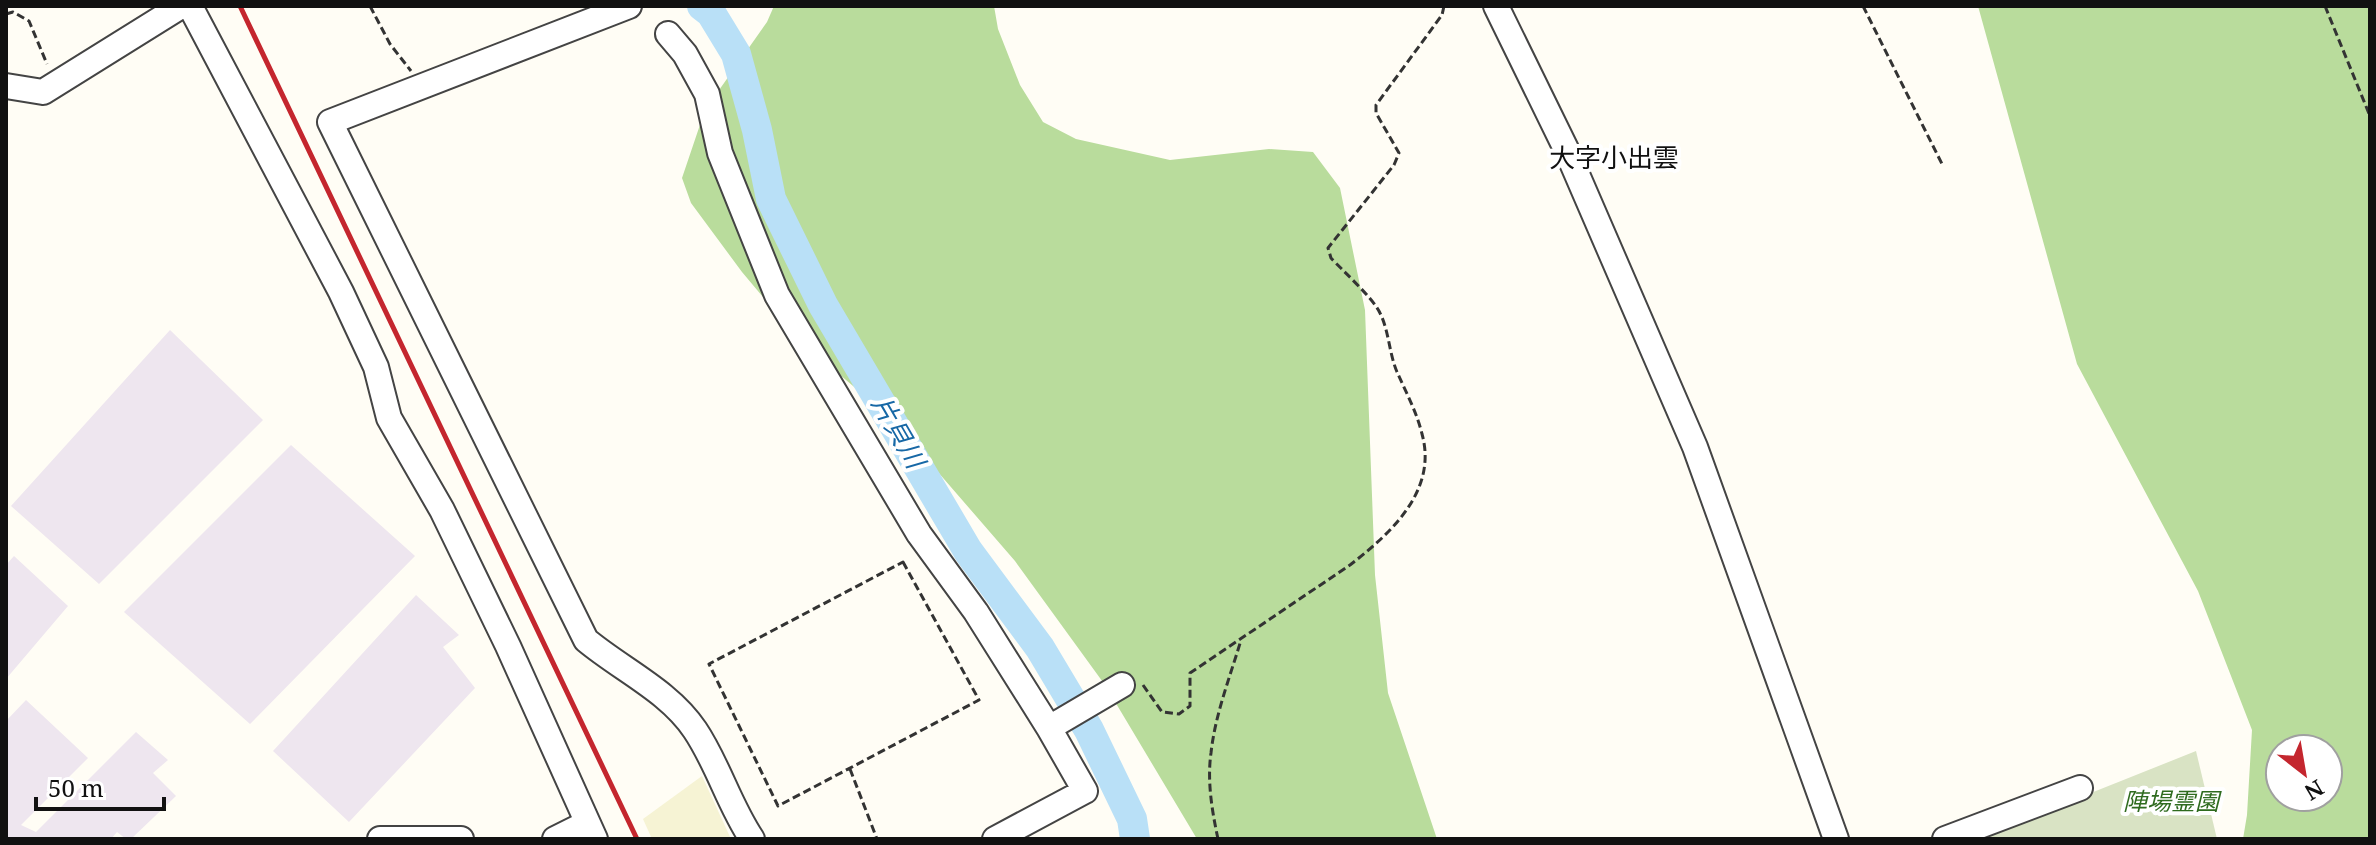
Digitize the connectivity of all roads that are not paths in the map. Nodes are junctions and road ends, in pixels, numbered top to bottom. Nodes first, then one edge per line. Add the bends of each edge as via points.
1 (181, 6) edge
2 (190, 6) edge
3 (629, 6) edge
4 (1496, 6) edge
5 (668, 34) dead end
6 (6, 86) edge
7 (1122, 685) road end
8 (1049, 728) junction
9 (2080, 788) dead end
10 (591, 831) edge
11 (380, 839) edge
12 (461, 839) edge
13 (555, 839) edge
14 (752, 839) edge
15 (995, 839) edge
16 (1836, 839) edge
17 (1945, 839) edge

1 - 6 street via 43,92
2 - 10 street via 341,292 376,367 389,418 449,524
3 - 14 street via 330,122 586,640 663,696 696,731
4 - 16 street via 1566,149 1695,447
5 - 8 street via 707,94 720,153 777,295 919,534
7 - 8 street
8 - 15 street via 1085,791
9 - 17 street
10 - 13 street
11 - 12 street

